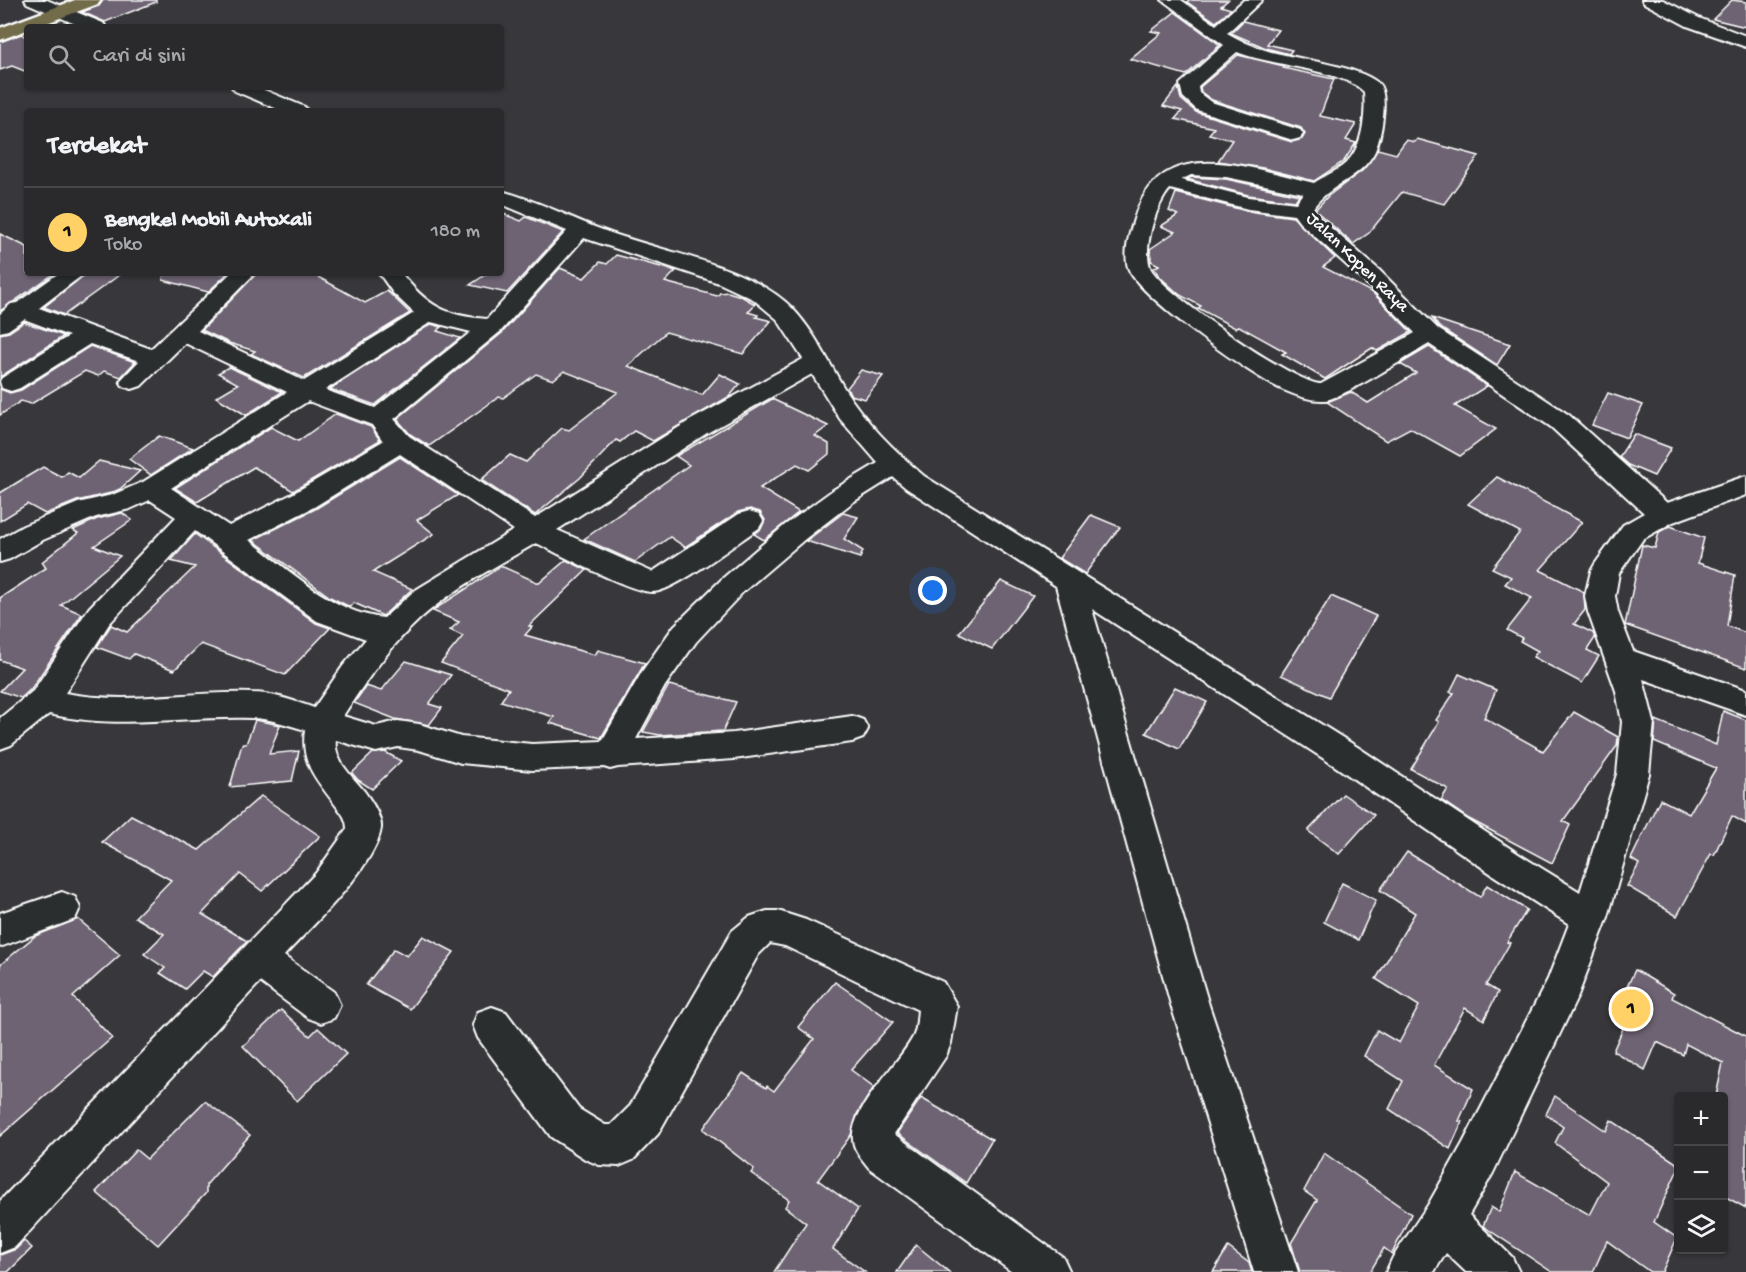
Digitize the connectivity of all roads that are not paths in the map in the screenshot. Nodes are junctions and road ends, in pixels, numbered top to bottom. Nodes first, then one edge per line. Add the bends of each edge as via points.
1 (33, 0) edge
2 (92, 0) edge
3 (1170, 0) edge
4 (1254, 0) edge
5 (1650, 0) edge
6 (61, 12) junction
7 (28, 24) edge
8 (91, 24) edge
9 (24, 25) edge
10 (0, 34) edge
11 (1226, 39) junction
12 (1746, 42) edge
13 (248, 90) edge
14 (291, 108) edge
15 (1293, 134) dead end
16 (1166, 182) junction
17 (1316, 190) junction
18 (504, 198) edge
19 (1302, 210) junction
20 (580, 230) junction
21 (69, 276) edge
22 (241, 276) edge
23 (392, 276) edge
24 (19, 309) junction
25 (428, 314) junction
26 (0, 325) edge
27 (493, 326) junction
28 (182, 332) junction
29 (1430, 334) junction
30 (88, 335) junction
31 (156, 359) junction
32 (816, 362) junction
33 (132, 381) dead end
34 (11, 383) dead end
35 (305, 391) junction
36 (381, 419) junction
37 (400, 442) junction
38 (894, 465) junction
39 (1746, 485) edge
40 (152, 488) junction
41 (1663, 515) junction
42 (193, 516) junction
43 (749, 521) dead end
44 (535, 531) junction
45 (228, 539) junction
46 (0, 552) edge
47 (1070, 581) junction
48 (390, 630) junction
49 (1620, 659) junction
50 (44, 700) junction
51 (1746, 703) edge
52 (322, 723) junction
53 (852, 729) dead end
54 (0, 736) edge
55 (610, 756) junction
56 (62, 908) dead end
57 (1590, 917) junction
58 (0, 930) edge
59 (258, 959) junction
60 (321, 1005) dead end
61 (492, 1026) dead end
62 (1443, 1220) junction
63 (0, 1232) edge
64 (1048, 1272) edge
65 (1276, 1272) edge
66 (1408, 1272) edge
67 (1497, 1272) edge

1 - 6 street
2 - 6 main road
3 - 11 street
4 - 11 street
5 - 12 street
6 - 7 main road
6 - 8 street
9 - 10 main road
11 - 15 street via 1190,81 1187,87 1194,100
11 - 17 street, Jalan Kopen Raya via 1299,65 1353,77 1375,93 1364,153 1347,174
13 - 14 street
16 - 17 street via 1191,169 1230,172
16 - 19 street via 1248,203
16 - 29 street via 1153,196 1143,218 1137,262 1140,272 1285,383 1305,392 1324,393
17 - 19 street, Jalan Kopen Raya
18 - 20 street
19 - 29 street, Jalan Kopen Raya via 1313,226 1370,274
20 - 27 street
20 - 32 street via 755,290 784,313
21 - 24 street
22 - 28 street
23 - 25 street
24 - 26 street
24 - 30 street
25 - 27 street via 458,323
25 - 35 street
27 - 36 street via 392,405
28 - 31 street
28 - 35 street
29 - 41 street, Jalan Kopen Raya via 1560,420
30 - 31 street
30 - 34 street
31 - 33 street
32 - 38 street via 847,410
32 - 44 street via 698,427
35 - 36 street
35 - 40 street
36 - 37 street
37 - 44 street
37 - 45 street via 304,500
38 - 47 street via 931,493
38 - 55 street via 795,532 733,585 685,634 654,678
39 - 41 street
40 - 42 street
40 - 46 street via 33,533
41 - 49 street via 1633,532 1605,571 1600,596
42 - 45 street
42 - 50 street via 99,616
43 - 44 street via 674,573 652,582
44 - 48 street via 444,585
45 - 48 street via 327,613 361,627
47 - 57 street
47 - 65 street via 1190,1005
48 - 52 street via 354,674
49 - 51 street
49 - 57 street via 1632,691 1638,734 1633,774
50 - 52 street via 117,711 253,705
50 - 54 street
52 - 55 street via 369,736 419,737 461,750 499,755
52 - 59 street via 322,762 355,805 364,829 342,867
53 - 55 street via 734,746
56 - 58 street
57 - 62 street via 1564,986
59 - 60 street
59 - 63 street
61 - 64 street via 566,1123 598,1145 619,1146 644,1120 745,943 757,929 772,925 793,932 930,995 938,1006 932,1042 881,1116 873,1141 884,1153
62 - 66 street
62 - 67 street

